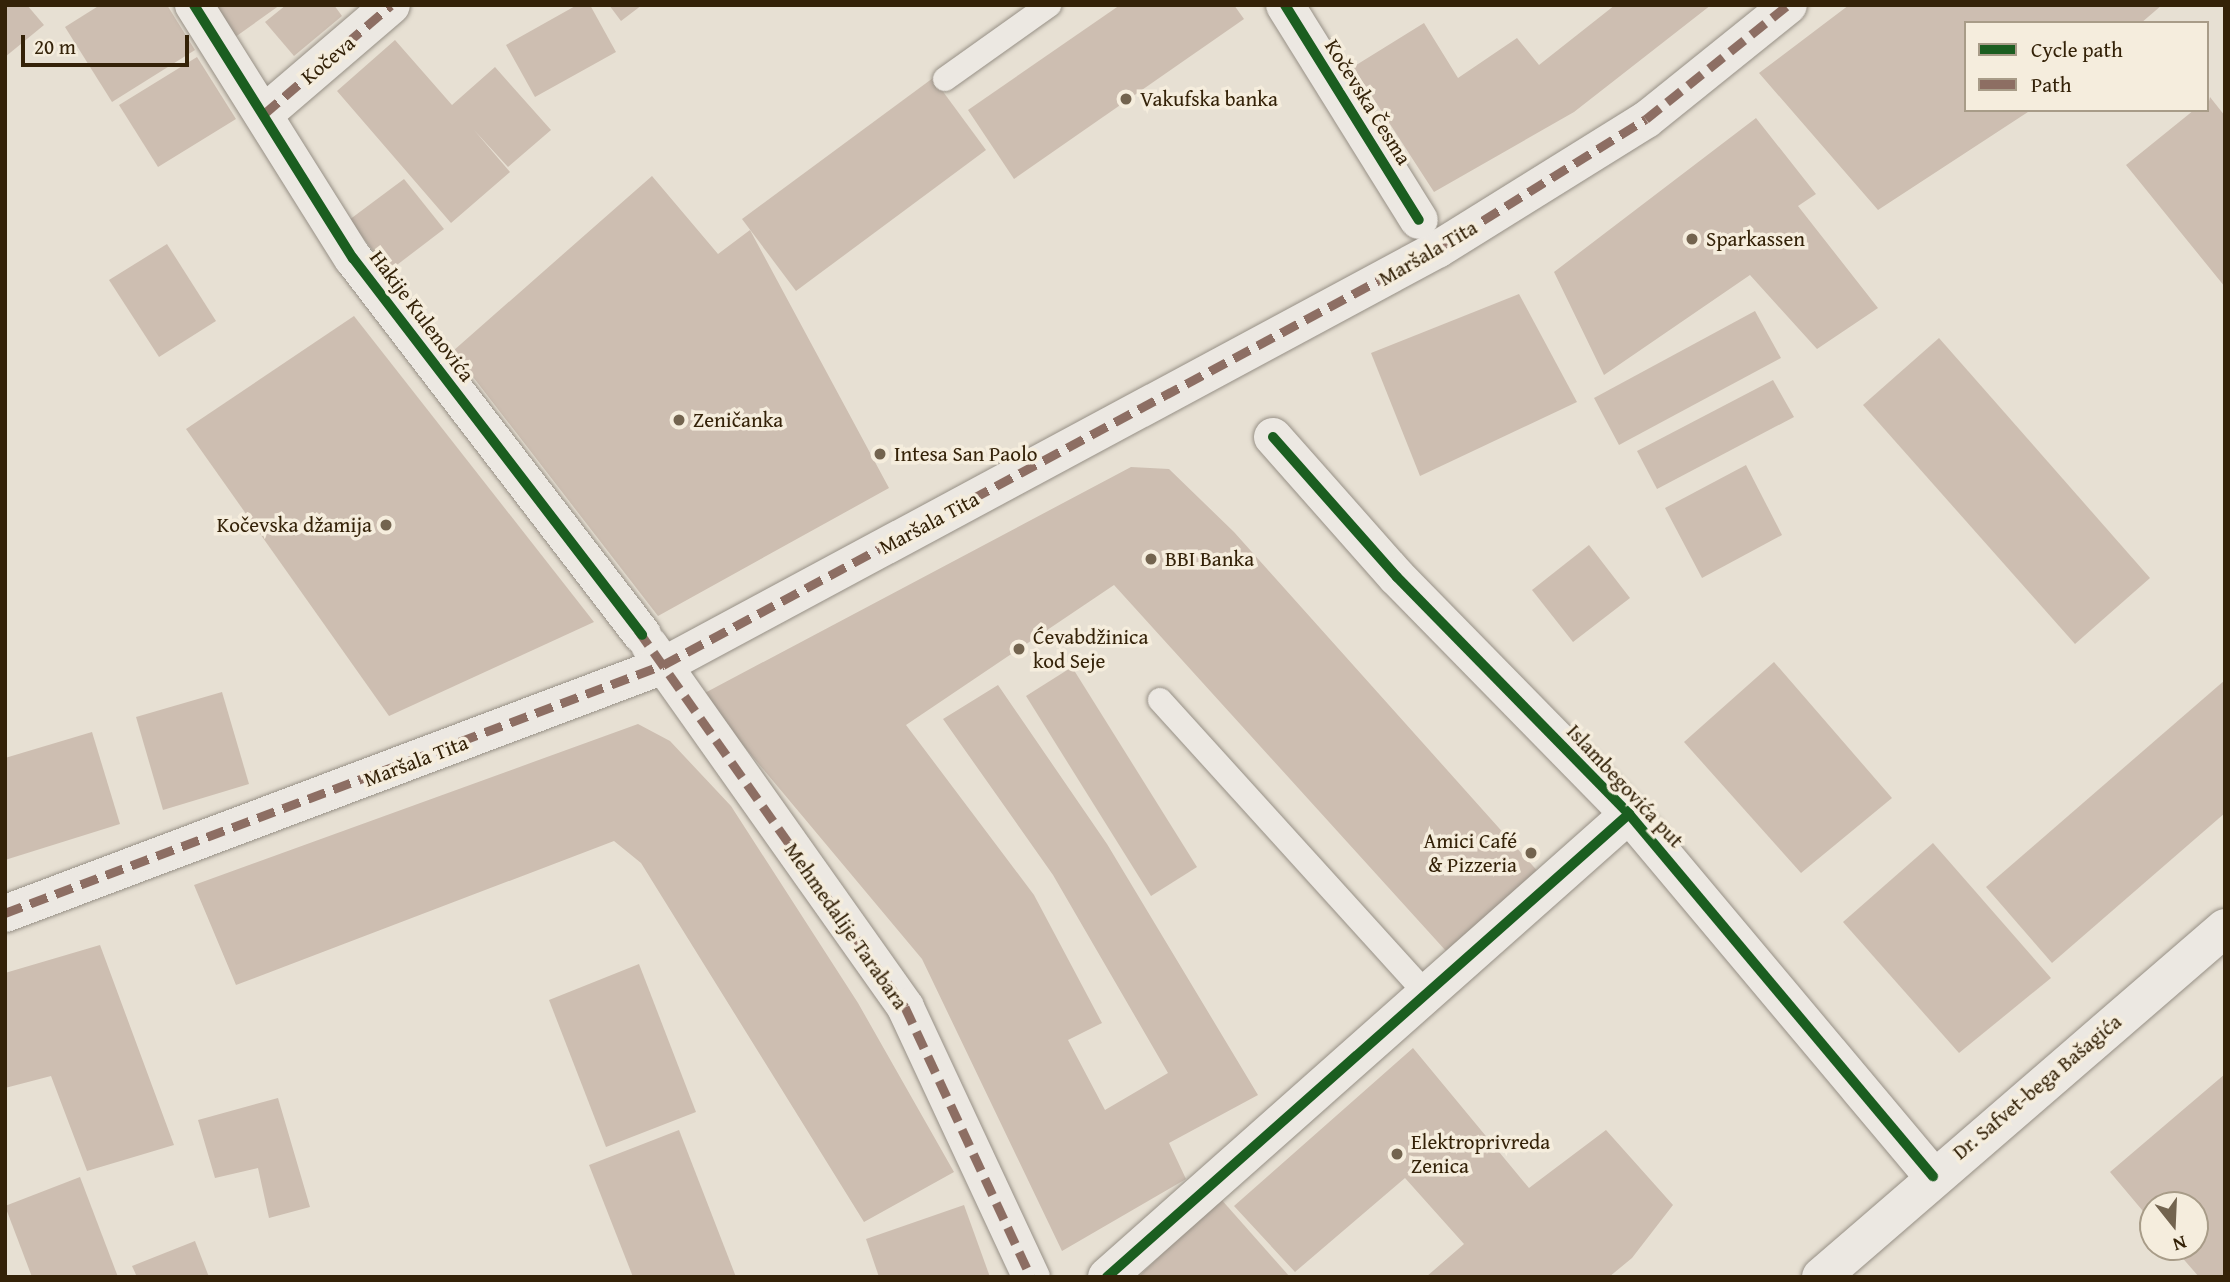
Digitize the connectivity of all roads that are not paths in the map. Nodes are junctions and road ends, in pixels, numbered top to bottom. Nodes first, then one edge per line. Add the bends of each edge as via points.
1 (194, 5) edge
2 (391, 5) edge
3 (1049, 5) edge
4 (1285, 5) edge
5 (1788, 5) edge
6 (944, 79) dead end
7 (264, 114) junction
8 (1419, 220) dead end
9 (1273, 437) dead end
10 (652, 650) junction
11 (1160, 700) dead end
12 (1629, 814) junction
13 (5, 913) edge
14 (2225, 928) edge
15 (1427, 994) junction
16 (1933, 1176) junction
17 (1031, 1277) edge
18 (1107, 1277) edge
19 (1821, 1277) edge

1 - 7 street, Hakije Kulenovića
2 - 7 street, Kočeva
3 - 6 lane
4 - 8 street, Kočevska Česma
5 - 10 street, Maršala Tita via 1646,119 1437,249
7 - 10 street, Hakije Kulenovića via 353,258
9 - 12 street, Islambegovića put via 1397,577
10 - 13 street, Maršala Tita
10 - 17 street, Mehmedalije Tarabara via 905,1007
11 - 15 lane
12 - 15 street
12 - 16 street, Islambegovića put
14 - 16 street, Dr. Safvet-bega Bašagića
15 - 18 street
16 - 19 street, Dr. Safvet-bega Bašagića

